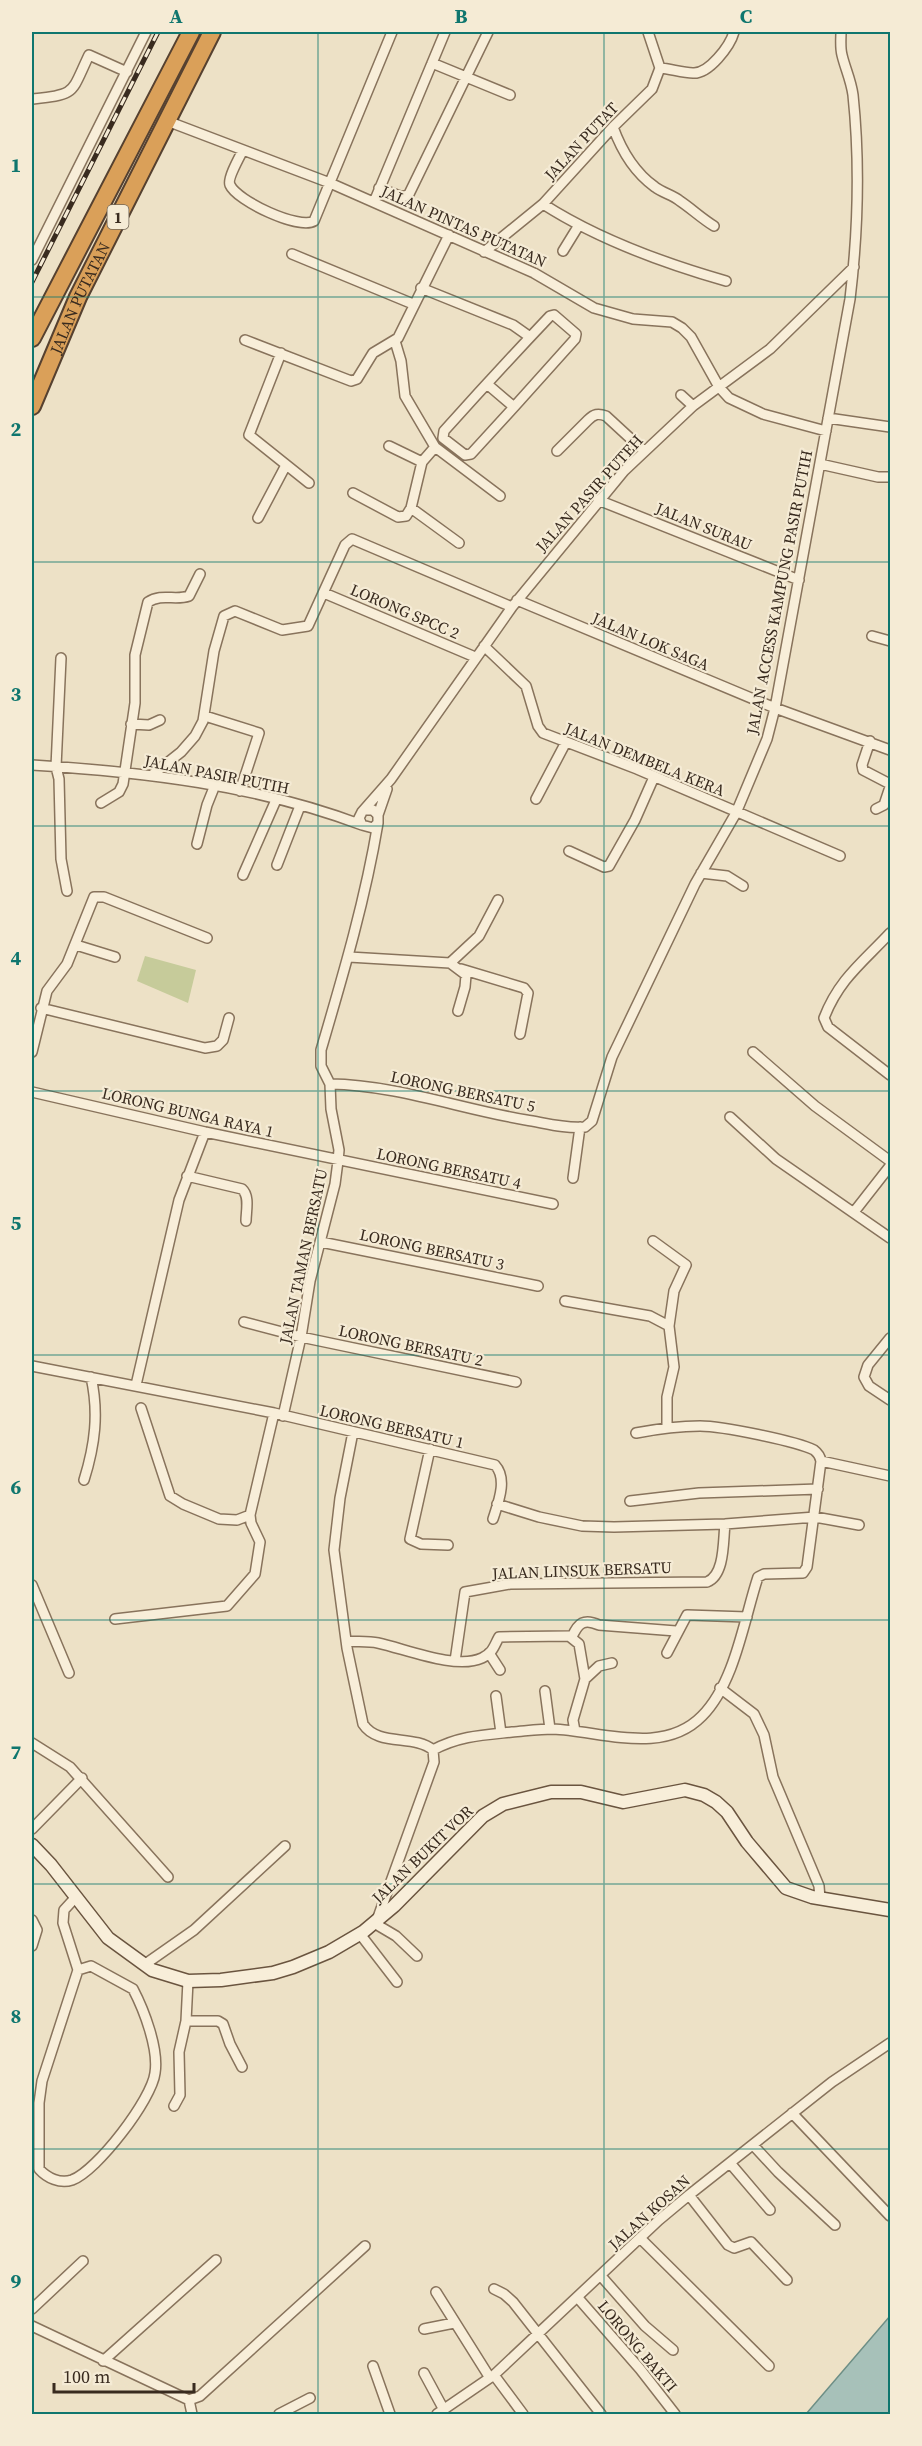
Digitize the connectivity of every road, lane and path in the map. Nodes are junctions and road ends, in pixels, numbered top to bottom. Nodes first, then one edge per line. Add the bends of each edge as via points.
1 (146, 32) edge
2 (191, 32) edge
3 (212, 32) edge
4 (392, 32) edge
5 (445, 32) edge
6 (488, 32) edge
7 (648, 32) edge
8 (734, 32) edge
9 (841, 32) edge
10 (432, 63) junction
11 (660, 68) junction
12 (127, 72) junction
13 (466, 77) junction
14 (510, 95) dead end
15 (32, 99) edge
16 (167, 121) junction
17 (613, 127) junction
18 (243, 150) junction
19 (330, 183) junction
20 (379, 188) junction
21 (374, 202) junction
22 (543, 204) junction
23 (579, 225) junction
24 (714, 226) dead end
25 (448, 236) junction
26 (563, 251) dead end
27 (484, 252) junction
28 (292, 254) dead end
29 (32, 261) edge
30 (854, 267) junction
31 (726, 281) dead end
32 (421, 288) junction
33 (413, 304) junction
34 (34, 333) edge
35 (59, 337) junction
36 (530, 337) junction
37 (245, 340) dead end
38 (396, 341) junction
39 (280, 353) junction
40 (487, 384) junction
41 (718, 387) junction
42 (681, 395) dead end
43 (32, 406) edge
44 (693, 406) junction
45 (514, 407) junction
46 (828, 418) junction
47 (891, 427) edge
48 (826, 430) junction
49 (389, 446) dead end
50 (435, 447) junction
51 (557, 452) dead end
52 (644, 452) junction
53 (422, 462) junction
54 (820, 464) junction
55 (286, 465) junction
56 (891, 477) edge
57 (309, 483) dead end
58 (352, 493) dead end
59 (500, 496) dead end
60 (598, 500) junction
61 (411, 508) junction
62 (258, 518) dead end
63 (459, 543) dead end
64 (200, 574) dead end
65 (799, 580) junction
66 (324, 593) junction
67 (514, 603) junction
68 (872, 636) dead end
69 (891, 641) edge
70 (484, 646) junction
71 (475, 657) junction
72 (61, 658) dead end
73 (775, 708) junction
74 (205, 716) junction
75 (160, 720) dead end
76 (131, 724) junction
77 (870, 741) junction
78 (566, 742) junction
79 (891, 750) edge
80 (175, 757) junction
81 (32, 765) edge
82 (56, 767) junction
83 (124, 772) junction
84 (152, 775) junction
85 (654, 777) junction
86 (180, 779) junction
87 (391, 779) junction
88 (215, 785) junction
89 (240, 791) junction
90 (536, 799) dead end
91 (276, 800) junction
92 (101, 804) dead end
93 (300, 806) junction
94 (876, 809) dead end
95 (363, 811) junction
96 (324, 813) junction
97 (736, 813) junction
98 (378, 819) junction
99 (363, 826) junction
100 (197, 844) dead end
101 (569, 851) dead end
102 (840, 856) dead end
103 (373, 859) junction
104 (277, 865) dead end
105 (701, 873) junction
106 (243, 875) dead end
107 (743, 886) dead end
108 (67, 891) dead end
109 (498, 900) dead end
110 (891, 933) edge
111 (207, 938) dead end
112 (887, 943) edge
113 (75, 945) junction
114 (115, 957) dead end
115 (349, 957) junction
116 (450, 963) junction
117 (459, 968) junction
118 (41, 1008) junction
119 (458, 1011) dead end
120 (229, 1018) dead end
121 (520, 1034) dead end
122 (32, 1052) edge
123 (753, 1052) dead end
124 (891, 1075) edge
125 (330, 1084) junction
126 (32, 1092) edge
127 (730, 1117) dead end
128 (585, 1126) junction
129 (205, 1132) junction
130 (338, 1161) junction
131 (891, 1161) edge
132 (891, 1166) edge
133 (187, 1176) junction
134 (573, 1178) dead end
135 (553, 1204) dead end
136 (854, 1212) junction
137 (246, 1221) dead end
138 (891, 1238) edge
139 (653, 1240) dead end
140 (321, 1242) junction
141 (538, 1286) dead end
142 (565, 1301) dead end
143 (244, 1322) dead end
144 (669, 1326) junction
145 (301, 1337) junction
146 (891, 1338) edge
147 (32, 1366) edge
148 (91, 1377) junction
149 (516, 1382) dead end
150 (136, 1385) junction
151 (891, 1400) edge
152 (141, 1408) dead end
153 (278, 1414) junction
154 (667, 1428) junction
155 (353, 1432) junction
156 (636, 1433) dead end
157 (430, 1449) junction
158 (821, 1461) junction
159 (891, 1476) edge
160 (84, 1480) dead end
161 (818, 1489) junction
162 (630, 1501) dead end
163 (497, 1504) junction
164 (250, 1515) junction
165 (814, 1517) junction
166 (493, 1519) dead end
167 (725, 1524) junction
168 (859, 1525) dead end
169 (448, 1545) dead end
170 (32, 1586) edge
171 (747, 1617) junction
172 (115, 1619) dead end
173 (676, 1631) junction
174 (572, 1637) junction
175 (346, 1641) junction
176 (489, 1653) junction
177 (667, 1653) dead end
178 (455, 1661) junction
179 (612, 1663) dead end
180 (500, 1670) dead end
181 (69, 1673) dead end
182 (585, 1679) junction
183 (720, 1688) junction
184 (545, 1691) dead end
185 (496, 1696) dead end
186 (550, 1729) junction
187 (575, 1731) junction
188 (501, 1733) junction
189 (32, 1743) edge
190 (433, 1750) junction
191 (82, 1778) junction
192 (32, 1829) edge
193 (32, 1845) edge
194 (285, 1846) dead end
195 (168, 1877) dead end
196 (75, 1898) junction
197 (820, 1899) junction
198 (891, 1910) edge
199 (32, 1920) edge
200 (375, 1923) junction
201 (360, 1934) junction
202 (32, 1946) edge
203 (417, 1956) dead end
204 (144, 1965) junction
205 (78, 1970) junction
206 (188, 1981) junction
207 (397, 1982) dead end
208 (186, 2021) junction
209 (891, 2043) edge
210 (242, 2067) dead end
211 (174, 2106) dead end
212 (792, 2113) junction
213 (753, 2145) junction
214 (730, 2163) junction
215 (689, 2195) junction
216 (770, 2210) dead end
217 (891, 2216) edge
218 (835, 2225) dead end
219 (640, 2238) junction
220 (365, 2246) dead end
221 (216, 2260) dead end
222 (84, 2261) dead end
223 (601, 2276) junction
224 (787, 2280) dead end
225 (494, 2289) dead end
226 (436, 2292) dead end
227 (578, 2298) junction
228 (32, 2309) edge
229 (454, 2323) junction
230 (32, 2326) edge
231 (424, 2330) dead end
232 (539, 2334) junction
233 (673, 2350) dead end
234 (103, 2361) junction
235 (373, 2366) dead end
236 (769, 2366) dead end
237 (424, 2373) dead end
238 (492, 2376) junction
239 (310, 2398) dead end
240 (189, 2400) junction
241 (444, 2412) edge
242 (192, 2415) edge
243 (279, 2415) edge
244 (390, 2415) edge
245 (523, 2415) edge
246 (601, 2415) edge
247 (675, 2415) edge

1 - 12 street
2 - 34 highway, JALAN PUTATAN / 1
3 - 16 highway, JALAN PUTATAN / 1
4 - 19 street
5 - 10 street
6 - 13 street
7 - 11 street
8 - 11 street via 728,47 702,72
9 - 30 street, JALAN ACCESS KAMPUNG PASIR PUTIH via 841,53 853,93 855,126
10 - 13 street
10 - 20 street
11 - 17 street, JALAN PUTAT via 652,89
12 - 15 street via 89,55 68,93
12 - 29 street
13 - 14 street
13 - 20 street via 409,194 402,197
16 - 18 street, JALAN PINTAS PUTATAN
16 - 35 highway, JALAN PUTATAN / 1
17 - 22 street, JALAN PUTAT
17 - 24 street via 620,147 639,173
18 - 19 street, JALAN PINTAS PUTATAN
18 - 19 street via 229,184 253,206 309,224 317,218
19 - 21 street, JALAN PINTAS PUTATAN
20 - 21 street
21 - 25 street, JALAN PINTAS PUTATAN
22 - 23 street
22 - 27 street, JALAN PUTAT
23 - 26 street
23 - 31 street via 676,267
25 - 27 street, JALAN PINTAS PUTATAN
25 - 32 street
27 - 41 street, JALAN PINTAS PUTATAN via 534,273 594,308 633,319 672,322 691,337
28 - 33 street
30 - 41 street, JALAN PASIR PUTEH via 770,349
30 - 46 street, JALAN ACCESS KAMPUNG PASIR PUTIH
32 - 33 street
32 - 36 street via 513,325
33 - 38 street
34 - 35 highway via 51,340
35 - 43 highway, JALAN PUTATAN / 1
36 - 40 street
36 - 45 street via 552,315 576,334
37 - 39 street
38 - 39 street via 373,353 361,375 351,381
38 - 50 street via 405,396
39 - 55 street via 249,435
40 - 45 street
40 - 45 street via 444,431 443,438 468,455
41 - 44 street, JALAN PASIR PUTEH
41 - 48 street via 732,399 763,414
42 - 44 street
44 - 52 street, JALAN PASIR PUTEH
46 - 47 street
46 - 48 street, JALAN ACCESS KAMPUNG PASIR PUTIH
48 - 54 street, JALAN ACCESS KAMPUNG PASIR PUTIH
49 - 53 street
50 - 53 street
50 - 59 street
51 - 52 street via 593,415 599,414
52 - 60 street, JALAN PASIR PUTEH
53 - 61 street
54 - 56 street
54 - 65 street, JALAN ACCESS KAMPUNG PASIR PUTIH
55 - 57 street
55 - 62 street
58 - 61 street via 398,517 406,516
60 - 65 street, JALAN SURAU
60 - 67 street, JALAN PASIR PUTEH
61 - 63 street
64 - 76 street via 189,596 148,602 135,655
65 - 73 street, JALAN ACCESS KAMPUNG PASIR PUTIH
66 - 67 street, JALAN LOK SAGA via 345,545 352,539
66 - 71 street, LORONG SPCC 2
66 - 74 street via 308,626 282,630 235,611 224,616 214,651
67 - 70 street, JALAN PASIR PUTEH
67 - 73 street, JALAN LOK SAGA
68 - 69 street
70 - 71 street, JALAN PASIR PUTEH
70 - 78 street, JALAN DEMBELA KERA via 526,686 540,730
71 - 87 street, JALAN PASIR PUTEH
72 - 82 street
73 - 77 street, JALAN LOK SAGA
73 - 97 street, JALAN ACCESS KAMPUNG PASIR PUTIH
74 - 80 street via 195,736
74 - 89 street via 259,733
75 - 76 street via 149,725
76 - 83 street
77 - 79 street, JALAN LOK SAGA
77 - 94 street via 863,770 890,786 885,805
78 - 85 street, JALAN DEMBELA KERA
78 - 90 street
80 - 84 street
80 - 86 street
81 - 82 street, JALAN PASIR PUTIH
82 - 83 street, JALAN PASIR PUTIH
82 - 108 street via 61,859
83 - 84 street, JALAN PASIR PUTIH
83 - 92 street via 119,792
84 - 86 street, JALAN PASIR PUTIH
85 - 97 street, JALAN DEMBELA KERA
85 - 101 street via 609,866
86 - 88 street, JALAN PASIR PUTIH
87 - 95 street, JALAN PASIR PUTEH
87 - 98 street, JALAN PASIR PUTEH
88 - 89 street, JALAN PASIR PUTIH
88 - 100 street
89 - 91 street, JALAN PASIR PUTIH
91 - 93 street, JALAN PASIR PUTIH
91 - 106 street
93 - 96 street, JALAN PASIR PUTIH
93 - 104 street
95 - 96 street, JALAN PASIR PUTIH
95 - 98 street via 373,810
95 - 99 street via 359,818
96 - 99 street, JALAN PASIR PUTIH
97 - 102 street, JALAN DEMBELA KERA
97 - 105 street, JALAN ACCESS KAMPUNG PASIR PUTIH
98 - 99 street via 373,828
98 - 103 street, JALAN TAMAN BERSATU
99 - 103 street, JALAN TAMAN BERSATU
103 - 115 street, JALAN TAMAN BERSATU
105 - 107 street via 727,876
105 - 128 street, JALAN ACCESS KAMPUNG PASIR PUTIH via 612,1057
109 - 116 street via 479,936
110 - 112 street
111 - 113 street via 104,897 94,897
112 - 124 street via 846,977 824,1018 828,1028
113 - 114 street
113 - 118 street
115 - 116 street
115 - 125 street, JALAN TAMAN BERSATU via 321,1050 321,1066
116 - 117 street
117 - 119 street via 466,975
117 - 121 street via 524,988 528,993
118 - 120 street via 205,1048 217,1046 223,1040
118 - 122 street
123 - 131 street via 815,1106
125 - 128 street, LORONG BERSATU 5 via 362,1084 514,1118
125 - 130 street, JALAN TAMAN BERSATU
126 - 129 street, LORONG BUNGA RAYA 1
127 - 136 street via 776,1159
128 - 134 street, JALAN ACCESS KAMPUNG PASIR PUTIH
129 - 130 street, LORONG BUNGA RAYA 1
129 - 133 street
130 - 135 street, LORONG BERSATU 4
130 - 140 street, JALAN TAMAN BERSATU
132 - 136 street
133 - 137 street via 242,1189
133 - 150 street via 167,1245
136 - 138 street
139 - 144 street via 686,1265 674,1291
140 - 141 street, LORONG BERSATU 3
140 - 145 street, JALAN TAMAN BERSATU
142 - 144 street via 650,1316
143 - 145 street, LORONG BERSATU 2
144 - 154 street via 674,1367 666,1397
145 - 149 street, LORONG BERSATU 2
145 - 153 street, JALAN TAMAN BERSATU
146 - 151 street via 868,1365 864,1377 869,1386
147 - 148 street, LORONG BERSATU 1
148 - 150 street, LORONG BERSATU 1
148 - 160 street via 95,1428
150 - 153 street, LORONG BERSATU 1
152 - 164 street via 170,1496 219,1519 237,1520
153 - 155 street, LORONG BERSATU 1
153 - 164 street, JALAN TAMAN BERSATU
154 - 156 street
154 - 158 street via 703,1426 734,1430 813,1450
155 - 157 street, LORONG BERSATU 1
155 - 175 street via 334,1550
157 - 163 street, LORONG BERSATU 1 via 495,1465 501,1481
157 - 169 street via 410,1539 422,1544
158 - 159 street
158 - 161 street
161 - 162 street via 699,1493
161 - 165 street
163 - 166 street
163 - 167 street via 582,1526
164 - 172 street via 260,1542 255,1574 227,1606
165 - 167 street
165 - 168 street
165 - 171 street via 803,1573 758,1577
167 - 178 street, JALAN LINSUK BERSATU via 716,1577 707,1582 510,1584 465,1592
170 - 181 street
171 - 173 street via 687,1615
171 - 183 street
173 - 174 street via 590,1621 581,1622
173 - 177 street
174 - 176 street via 499,1637
174 - 182 street via 579,1644
175 - 178 street via 375,1642
175 - 190 street via 368,1732 426,1744
176 - 178 street via 468,1662
176 - 180 street
179 - 182 street via 599,1666
182 - 187 street via 573,1720
183 - 187 street via 702,1716 659,1738
183 - 197 street via 754,1714 764,1736 773,1777 819,1886
184 - 186 street
185 - 188 street
186 - 187 street
186 - 188 street
188 - 190 street via 468,1736
189 - 191 street via 63,1761
190 - 200 street via 434,1762
191 - 192 street
191 - 195 street
193 - 196 street, JALAN BUKIT VOR
194 - 204 street via 190,1934
196 - 204 street, JALAN BUKIT VOR via 108,1938
196 - 205 street via 64,1910 63,1923
197 - 198 street, JALAN BUKIT VOR
197 - 200 street, JALAN BUKIT VOR via 786,1888 727,1812 704,1795 685,1790 623,1802 581,1792 551,1792 503,1804 483,1816
199 - 202 street via 37,1930
200 - 201 street, JALAN BUKIT VOR
200 - 203 street
201 - 206 street, JALAN BUKIT VOR via 293,1967 251,1977
201 - 207 street
204 - 206 street, JALAN BUKIT VOR
205 - 205 street via 42,2081 39,2103 39,2169 44,2175 64,2181 86,2170 119,2135 148,2095 156,2069 151,2035 133,1989 96,1968
206 - 208 street
208 - 210 street via 223,2024
208 - 211 street via 178,2052 180,2095
209 - 212 street, JALAN KOSAN
212 - 213 street, JALAN KOSAN
212 - 217 street
213 - 214 street, JALAN KOSAN
213 - 218 street
214 - 215 street, JALAN KOSAN
214 - 216 street
215 - 219 street, JALAN KOSAN
215 - 224 street via 729,2246 751,2242
219 - 223 street, JALAN KOSAN
219 - 236 street
220 - 240 street via 200,2396
221 - 234 street
222 - 228 street
223 - 227 street, JALAN KOSAN
223 - 233 street via 645,2326
225 - 232 street via 509,2297
226 - 229 street
227 - 232 street, JALAN KOSAN
227 - 247 street, LORONG BAKTI
229 - 231 street
229 - 238 street
230 - 234 street
232 - 238 street, JALAN KOSAN
232 - 246 street
234 - 240 street
235 - 244 street
237 - 241 street
238 - 241 street, JALAN KOSAN
238 - 245 street
239 - 243 street
240 - 242 street

